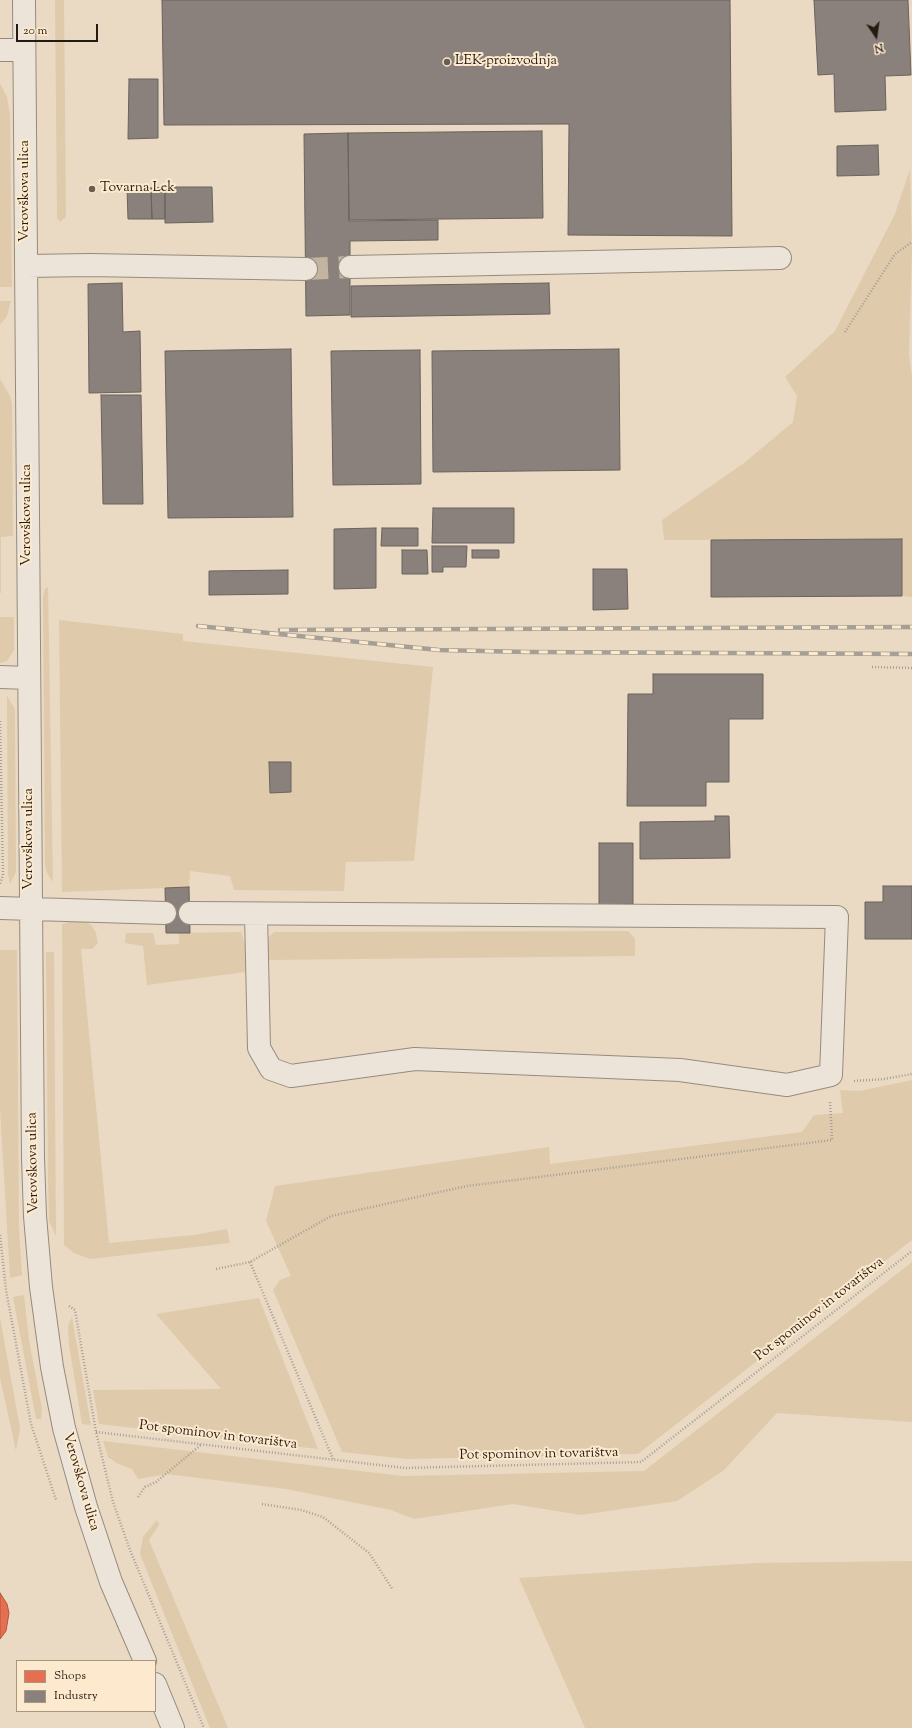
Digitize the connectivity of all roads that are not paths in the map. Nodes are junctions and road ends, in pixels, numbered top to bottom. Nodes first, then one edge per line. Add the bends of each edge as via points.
1 (24, 0) edge
2 (0, 50) edge
3 (24, 50) junction
4 (780, 258) dead end
5 (26, 266) junction
6 (350, 266) tunnel mouth
7 (306, 269) tunnel mouth
8 (0, 677) edge
9 (29, 678) junction
10 (0, 908) edge
11 (31, 909) junction
12 (165, 913) dead end
13 (190, 913) dead end
14 (256, 914) junction
15 (145, 1660) edge
16 (156, 1686) edge
17 (173, 1728) edge

1 - 3 street, Verovškova ulica
2 - 3 street
3 - 5 street, Verovškova ulica
4 - 6 street
5 - 7 street
5 - 9 street, Verovškova ulica
8 - 9 street
9 - 11 street, Verovškova ulica
10 - 11 street
11 - 12 street
11 - 15 street, Verovškova ulica via 35,1216 52,1367 64,1428 86,1507 111,1582
13 - 14 street
14 - 14 street via 837,917 831,1075 787,1085 680,1070 415,1058 291,1076 270,1070 259,1048
16 - 17 street

